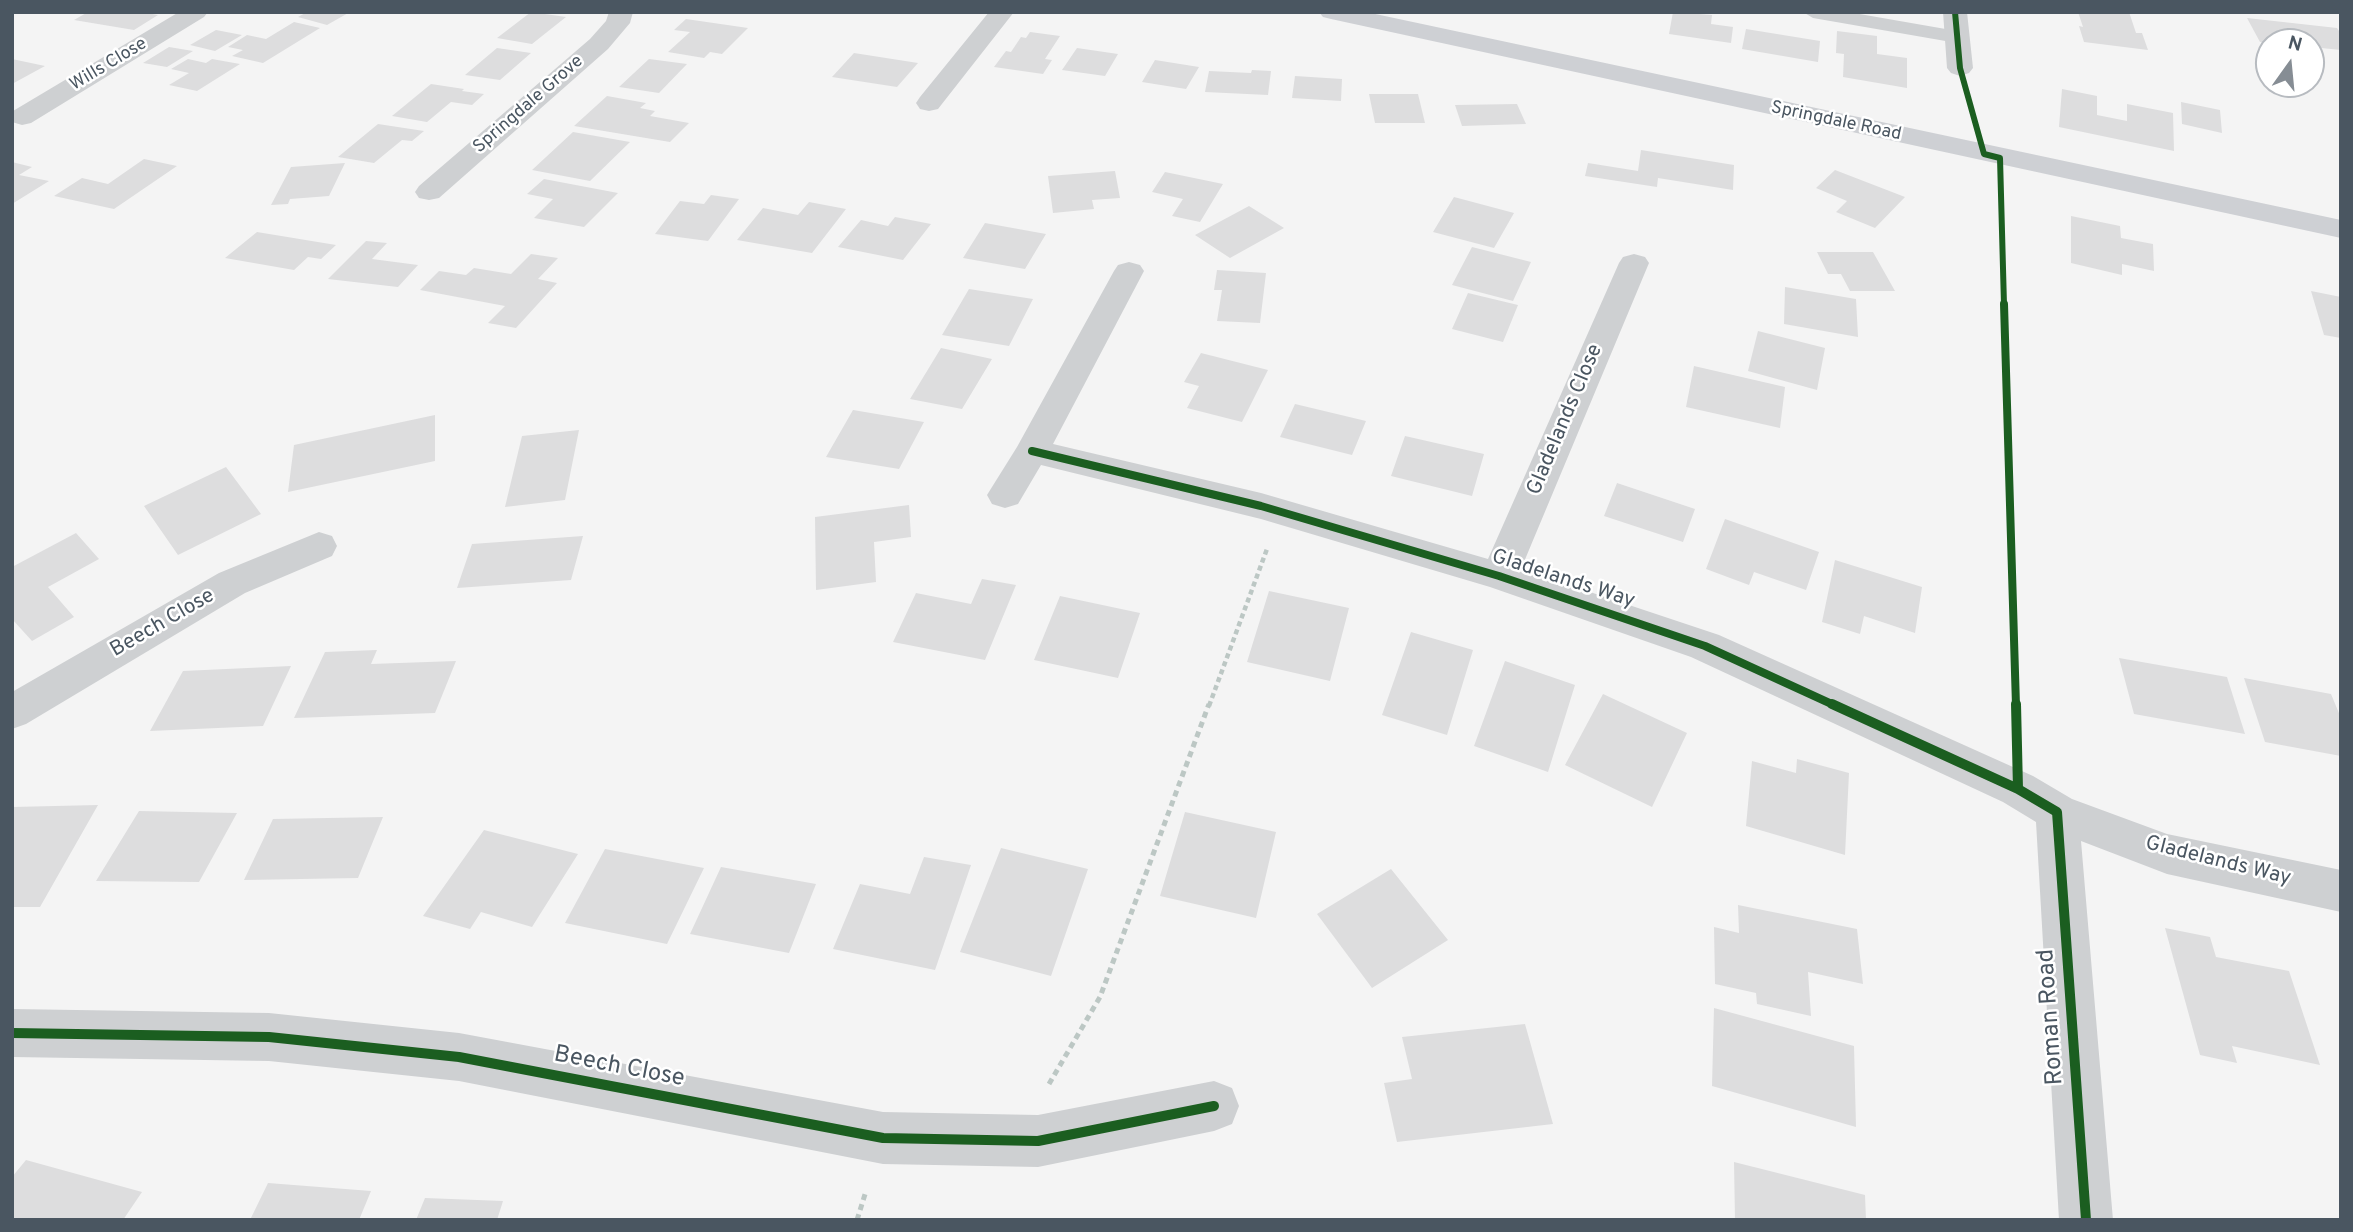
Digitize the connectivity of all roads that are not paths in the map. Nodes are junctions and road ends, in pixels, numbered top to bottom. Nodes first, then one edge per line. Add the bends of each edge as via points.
1 (197, 12) edge
2 (621, 12) edge
3 (1002, 12) edge
4 (1331, 12) edge
5 (1813, 12) edge
6 (1955, 12) edge
7 (1957, 37) junction
8 (1960, 68) dead end
9 (929, 103) dead end
10 (22, 117) dead end
11 (429, 192) dead end
12 (2341, 229) edge
13 (1633, 263) dead end
14 (1129, 271) dead end
15 (1032, 452) junction
16 (1005, 495) dead end
17 (319, 546) dead end
18 (1499, 576) junction
19 (12, 712) edge
20 (2057, 812) junction
21 (2341, 891) edge
22 (12, 1033) edge
23 (1214, 1106) dead end
24 (2086, 1220) edge

1 - 10 street, Wills Close
2 - 11 street, Springdale Grove via 618,23 599,44
3 - 9 street
4 - 12 street, Springdale Road
5 - 7 lane
6 - 7 street
7 - 8 street
13 - 18 street, Gladelands Close
14 - 15 street
15 - 16 street
15 - 18 street, Gladelands Way via 1281,512
17 - 19 street, Beech Close via 232,583
18 - 20 street, Gladelands Way via 1705,646 2018,789
20 - 21 street, Gladelands Way via 2167,854
20 - 24 street, Roman Road
22 - 23 street, Beech Close via 269,1037 459,1057 883,1138 1038,1141

